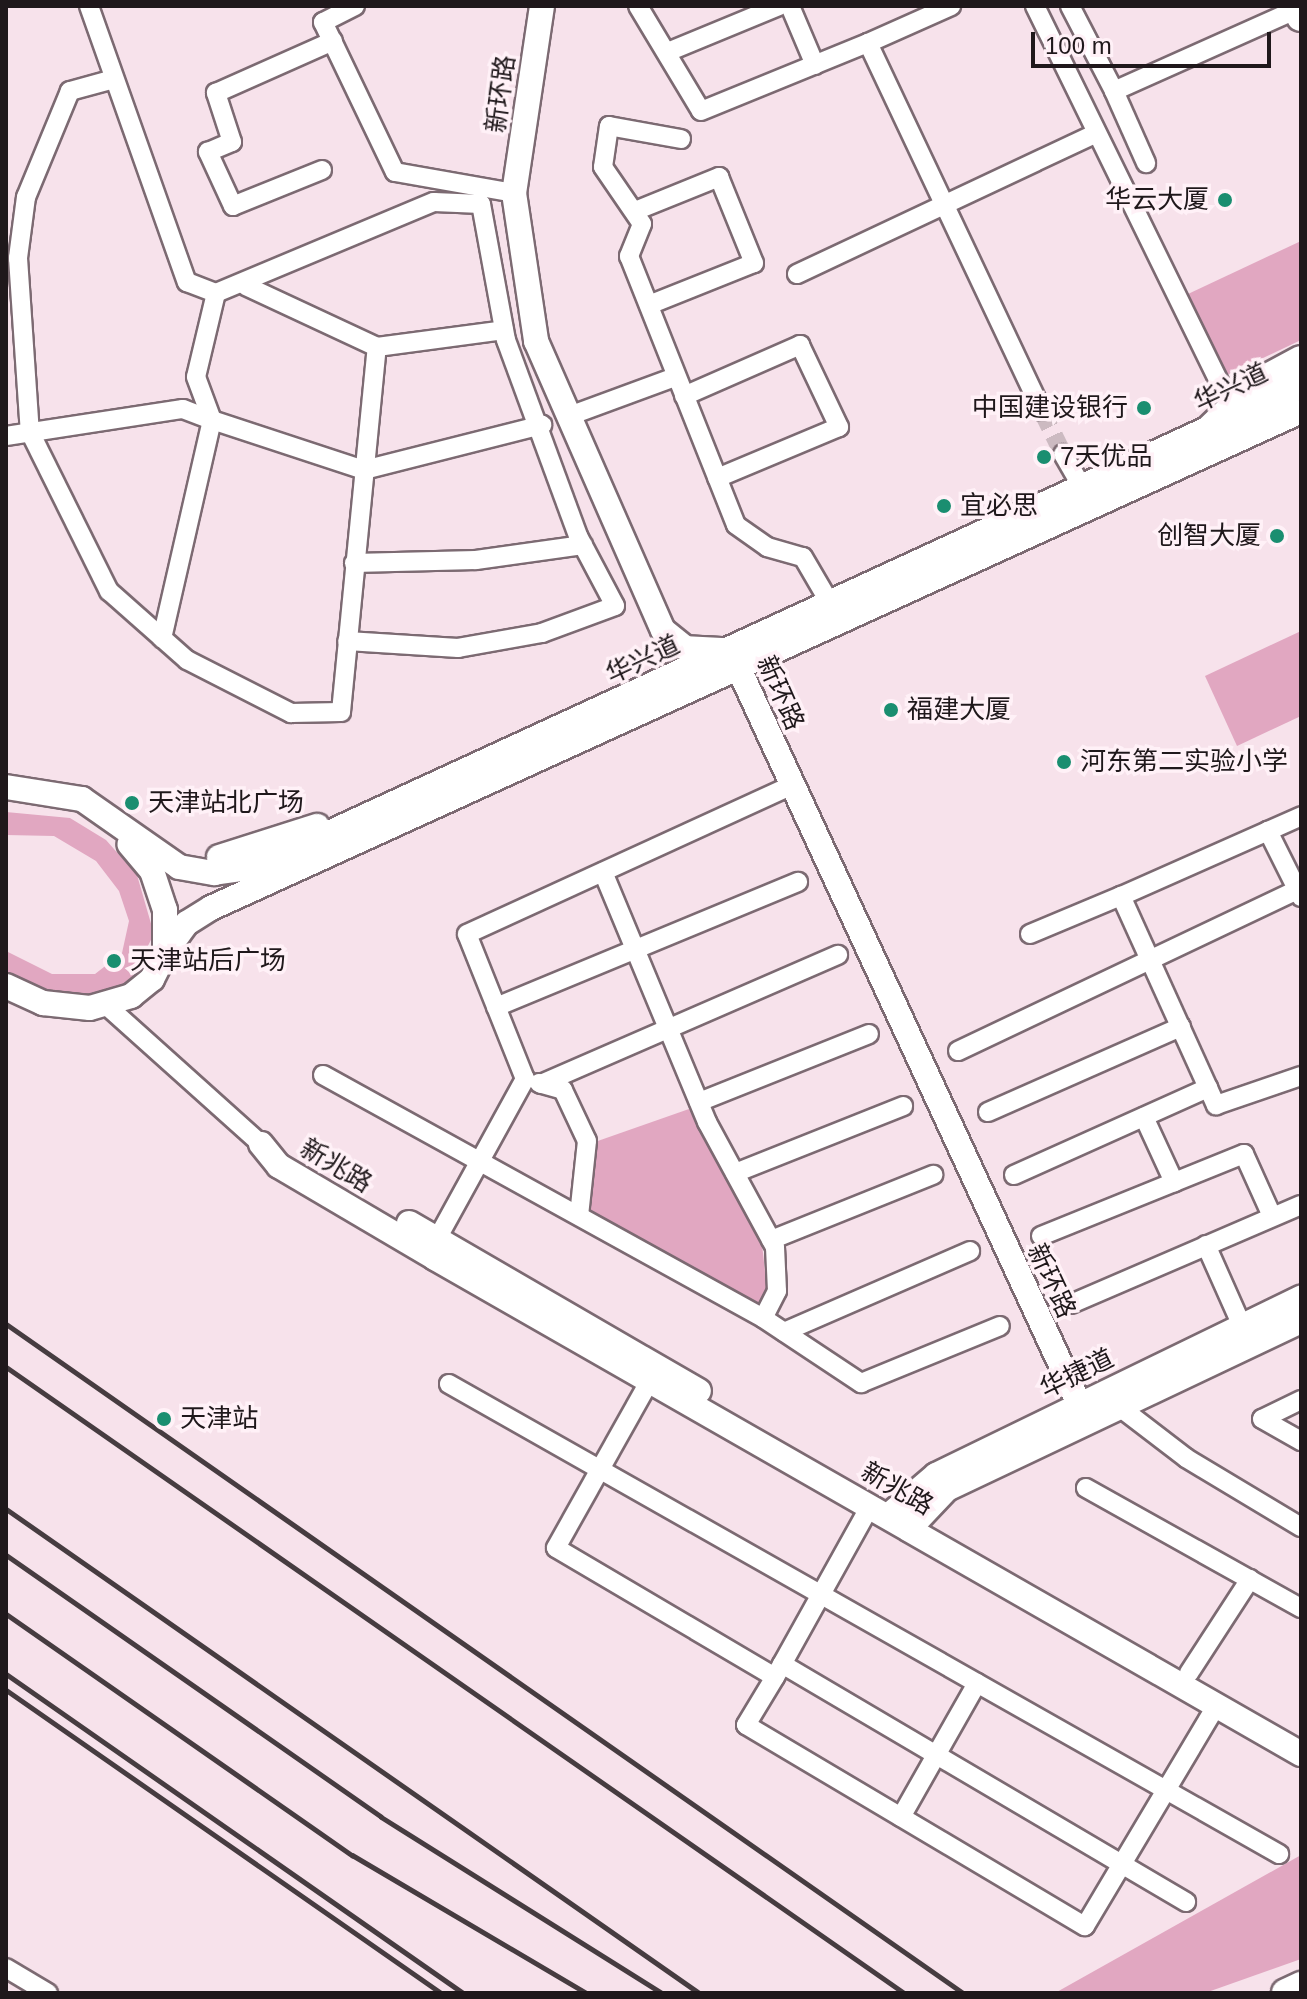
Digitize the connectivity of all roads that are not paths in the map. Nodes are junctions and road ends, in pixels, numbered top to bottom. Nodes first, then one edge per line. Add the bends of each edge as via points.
1 (89, 6) edge
2 (355, 6) edge
3 (542, 6) edge
4 (638, 6) edge
5 (779, 6) edge
6 (790, 6) edge
7 (951, 6) edge
8 (1035, 6) edge
9 (1070, 6) edge
10 (1298, 11) edge
11 (333, 41) junction
12 (868, 43) junction
13 (670, 51) junction
14 (815, 65) junction
15 (114, 79) junction
16 (1114, 91) junction
17 (1093, 135) junction
18 (681, 139) dead end
19 (1146, 163) dead end
20 (322, 170) dead end
21 (514, 193) junction
22 (944, 207) junction
23 (635, 211) junction
24 (797, 274) dead end
25 (246, 286) junction
26 (216, 293) junction
27 (649, 305) junction
28 (14, 323) edge
29 (504, 330) junction
30 (377, 347) junction
31 (1301, 360) edge
32 (675, 377) junction
33 (1301, 386) edge
34 (684, 396) junction
35 (1042, 411) tunnel mouth
36 (1301, 411) edge
37 (569, 416) junction
38 (1226, 417) junction
39 (212, 420) junction
40 (540, 426) junction
41 (30, 432) junction
42 (6, 436) edge
43 (1063, 454) tunnel mouth
44 (364, 470) junction
45 (717, 478) junction
46 (1082, 487) junction
47 (583, 545) junction
48 (354, 563) junction
49 (831, 605) junction
50 (162, 638) junction
51 (347, 641) junction
52 (734, 660) junction
53 (6, 774) edge
54 (791, 786) junction
55 (6, 787) edge
56 (430, 791) junction
57 (6, 803) edge
58 (1301, 816) edge
59 (1268, 831) junction
60 (603, 872) junction
61 (798, 882) dead end
62 (1300, 892) edge
63 (1121, 896) junction
64 (1030, 934) dead end
65 (635, 950) junction
66 (165, 953) junction
67 (838, 955) dead end
68 (1152, 964) junction
69 (6, 986) edge
70 (106, 1005) junction
71 (496, 1007) junction
72 (1181, 1027) junction
73 (668, 1029) junction
74 (869, 1034) dead end
75 (958, 1051) dead end
76 (323, 1075) dead end
77 (1301, 1077) edge
78 (533, 1082) junction
79 (1208, 1088) junction
80 (699, 1102) junction
81 (903, 1106) dead end
82 (988, 1112) dead end
83 (1144, 1117) junction
84 (261, 1144) junction
85 (480, 1162) junction
86 (735, 1173) junction
87 (933, 1175) dead end
88 (1014, 1175) dead end
89 (1174, 1182) junction
90 (1301, 1205) edge
91 (579, 1216) junction
92 (1272, 1216) junction
93 (1041, 1236) dead end
94 (437, 1239) junction
95 (771, 1240) junction
96 (1206, 1245) junction
97 (970, 1251) dead end
98 (1301, 1298) edge
99 (1071, 1304) dead end
100 (763, 1318) junction
101 (1301, 1321) edge
102 (1000, 1326) dead end
103 (1242, 1326) junction
104 (784, 1332) junction
105 (649, 1382) junction
106 (449, 1384) dead end
107 (1301, 1400) edge
108 (1117, 1405) junction
109 (1082, 1412) junction
110 (1301, 1441) edge
111 (601, 1470) junction
112 (1086, 1488) dead end
113 (896, 1515) junction
114 (1301, 1527) edge
115 (1250, 1579) junction
116 (822, 1595) junction
117 (1301, 1608) edge
118 (779, 1671) junction
119 (1189, 1673) junction
120 (977, 1683) junction
121 (1217, 1705) junction
122 (1301, 1737) edge
123 (1301, 1754) edge
124 (937, 1755) junction
125 (1167, 1791) junction
126 (901, 1817) junction
127 (1279, 1854) dead end
128 (1123, 1864) junction
129 (1186, 1902) dead end
130 (6, 1968) edge
131 (1301, 1986) edge
132 (48, 1993) edge
133 (1286, 1993) edge

1 - 15 street
2 - 11 street via 323,22
3 - 21 street, 新环路
4 - 13 street
5 - 13 street
6 - 14 street
7 - 12 street
8 - 17 street
9 - 16 street
10 - 16 street
11 - 20 street via 216,93 232,142 208,152 233,206
11 - 21 street via 395,172
12 - 14 street
12 - 22 street
13 - 14 street via 701,111
15 - 26 street via 187,282
15 - 28 street via 70,91 26,197
16 - 19 street
17 - 22 street
17 - 38 street
18 - 23 street via 609,126 603,167
21 - 37 street, 新环路 via 536,341
22 - 24 street
22 - 35 street
23 - 27 street via 642,224 629,256
23 - 27 street via 719,177 754,263
25 - 26 street
25 - 29 street via 434,202 481,204
25 - 30 street
26 - 39 street via 196,377
27 - 32 street
28 - 41 street
29 - 30 street
29 - 40 street
30 - 44 street
31 - 38 main road
32 - 34 street
32 - 37 street
33 - 38 street, 华兴道
34 - 45 street
34 - 45 street via 800,345 839,427
36 - 52 street, 华兴道
37 - 52 street, 新环路 via 663,630 685,648
38 - 46 street, 华兴道
39 - 41 street via 183,409
39 - 44 street
39 - 50 street
40 - 44 street
40 - 47 street
41 - 42 street
41 - 50 street via 109,591
43 - 46 street
44 - 48 street
45 - 49 street via 736,525 767,547 803,557
46 - 49 street, 华兴道
47 - 48 street via 476,560
47 - 51 street via 615,606 542,633 458,648
48 - 51 street
49 - 52 street, 华兴道
50 - 51 street via 187,660 291,713 341,712
52 - 54 street, 新环路
52 - 56 street, 华兴道
52 - 66 street, 华兴道 via 211,908 187,923
53 - 56 street via 92,787 167,844 204,858 249,852
54 - 60 street
54 - 109 street, 新环路
55 - 56 street, 华兴道 via 82,799 170,862 214,873 281,858
57 - 66 street via 63,807 124,839 161,893
58 - 59 street
59 - 62 street
59 - 63 street
60 - 65 street
60 - 71 street via 467,934
61 - 65 street
62 - 68 street
63 - 64 street
63 - 68 street
65 - 71 street
65 - 73 street
66 - 70 street, 华兴道 via 142,989
67 - 73 street
68 - 72 street
68 - 75 street
69 - 70 street via 59,1007
70 - 84 street
71 - 78 street
72 - 79 street
72 - 82 street
73 - 78 street
73 - 80 street
74 - 80 street
76 - 85 street
77 - 79 street via 1216,1105
78 - 85 street
78 - 91 street via 563,1090 587,1141
79 - 83 street
80 - 86 street
81 - 86 street
83 - 88 street
83 - 89 street
84 - 94 street, 新兆路
84 - 105 street, 新兆路 via 279,1166
85 - 91 street
85 - 94 street
86 - 95 street
87 - 95 street
89 - 92 street via 1244,1154
89 - 93 street
90 - 92 street
91 - 100 street
92 - 96 street
94 - 113 street, 新兆路
95 - 100 street via 777,1291
96 - 99 street
96 - 103 street
97 - 104 street
98 - 103 street, 华捷道
100 - 104 street
101 - 108 street, 华捷道
102 - 104 street via 861,1383
103 - 109 street, 华捷道
105 - 111 street
105 - 113 street, 新兆路
106 - 111 street
107 - 110 street via 1262,1419
108 - 109 street, 华捷道
108 - 114 street via 1186,1458
109 - 113 street, 华捷道 via 936,1475
111 - 116 street
111 - 118 street via 556,1548
112 - 115 street
113 - 116 street
113 - 119 street, 新兆路
113 - 121 street, 新兆路
115 - 117 street
115 - 119 street
116 - 118 street
116 - 120 street
118 - 124 street
118 - 126 street via 746,1725
119 - 122 street, 新兆路
120 - 124 street
120 - 125 street
121 - 123 street, 新兆路
121 - 125 street
124 - 126 street
124 - 128 street
125 - 127 street
125 - 128 street
126 - 128 street via 1085,1926
128 - 129 street
130 - 132 street
131 - 133 main road

